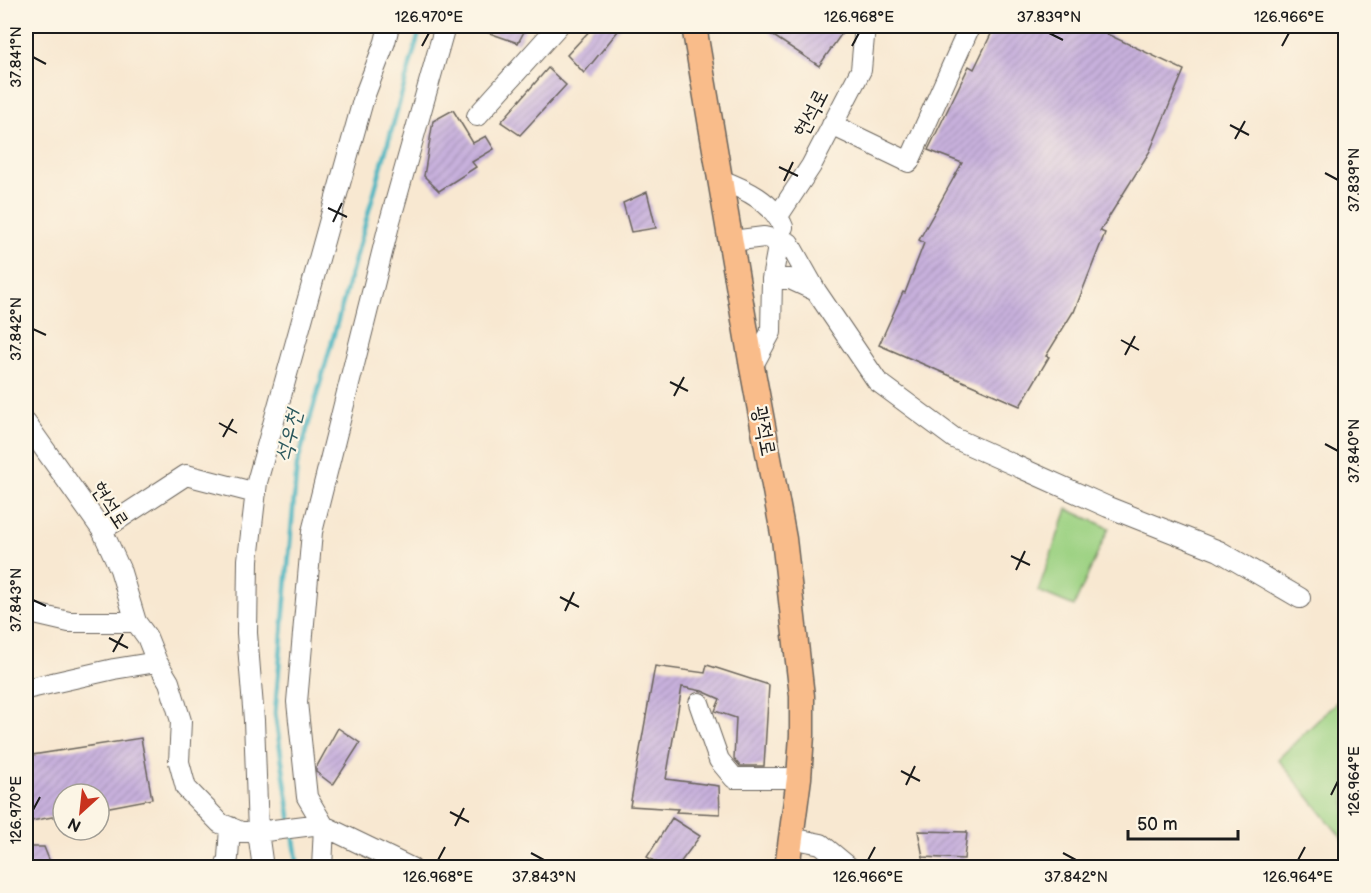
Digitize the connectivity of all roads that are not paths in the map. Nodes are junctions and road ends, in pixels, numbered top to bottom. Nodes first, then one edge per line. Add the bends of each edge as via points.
1 (388, 26) edge
2 (445, 26) edge
3 (558, 26) edge
4 (694, 26) edge
5 (865, 26) edge
6 (970, 26) edge
7 (477, 116) dead end
8 (832, 125) junction
9 (721, 180) junction
10 (778, 216) junction
11 (732, 241) junction
12 (784, 242) junction
13 (772, 279) junction
14 (816, 291) junction
15 (752, 367) junction
16 (26, 423) edge
17 (256, 493) junction
18 (102, 530) junction
19 (1300, 598) dead end
20 (26, 612) edge
21 (136, 622) junction
22 (157, 662) junction
23 (26, 689) edge
24 (699, 703) dead end
25 (799, 778) junction
26 (318, 826) junction
27 (230, 827) junction
28 (258, 832) junction
29 (791, 838) junction
30 (325, 866) edge
31 (225, 867) edge
32 (263, 867) edge
33 (411, 867) edge
34 (787, 867) edge
35 (850, 867) edge

1 - 17 street via 364,97
2 - 26 street via 390,222 312,532 297,702 307,797
3 - 7 street
4 - 9 main road, 광적로
5 - 8 street, 현석로 via 861,70
6 - 8 street via 909,162
8 - 10 street, 현석로
9 - 10 street via 747,189
9 - 11 main road, 광적로
10 - 12 street
11 - 12 street via 764,237
11 - 15 main road, 광적로
12 - 13 street
12 - 14 street
13 - 14 street via 790,279
13 - 15 street via 771,332
14 - 19 street via 877,381 954,438 1108,507 1219,551
15 - 25 main road, 광적로 via 784,539 802,696
16 - 18 street, 현석로
17 - 18 street via 186,475
17 - 28 street via 248,560 247,633
18 - 21 street, 현석로 via 120,569
20 - 21 street via 69,622
21 - 22 street, 현석로
22 - 23 street
22 - 27 street, 현석로 via 169,682 181,721 179,762 186,788 220,823
24 - 25 street via 719,760 734,778
25 - 29 main road, 광적로
26 - 28 street
26 - 30 street via 325,842 321,856
26 - 33 street
27 - 28 street
27 - 31 street
28 - 32 street
29 - 34 main road, 광적로
29 - 35 street via 821,844

